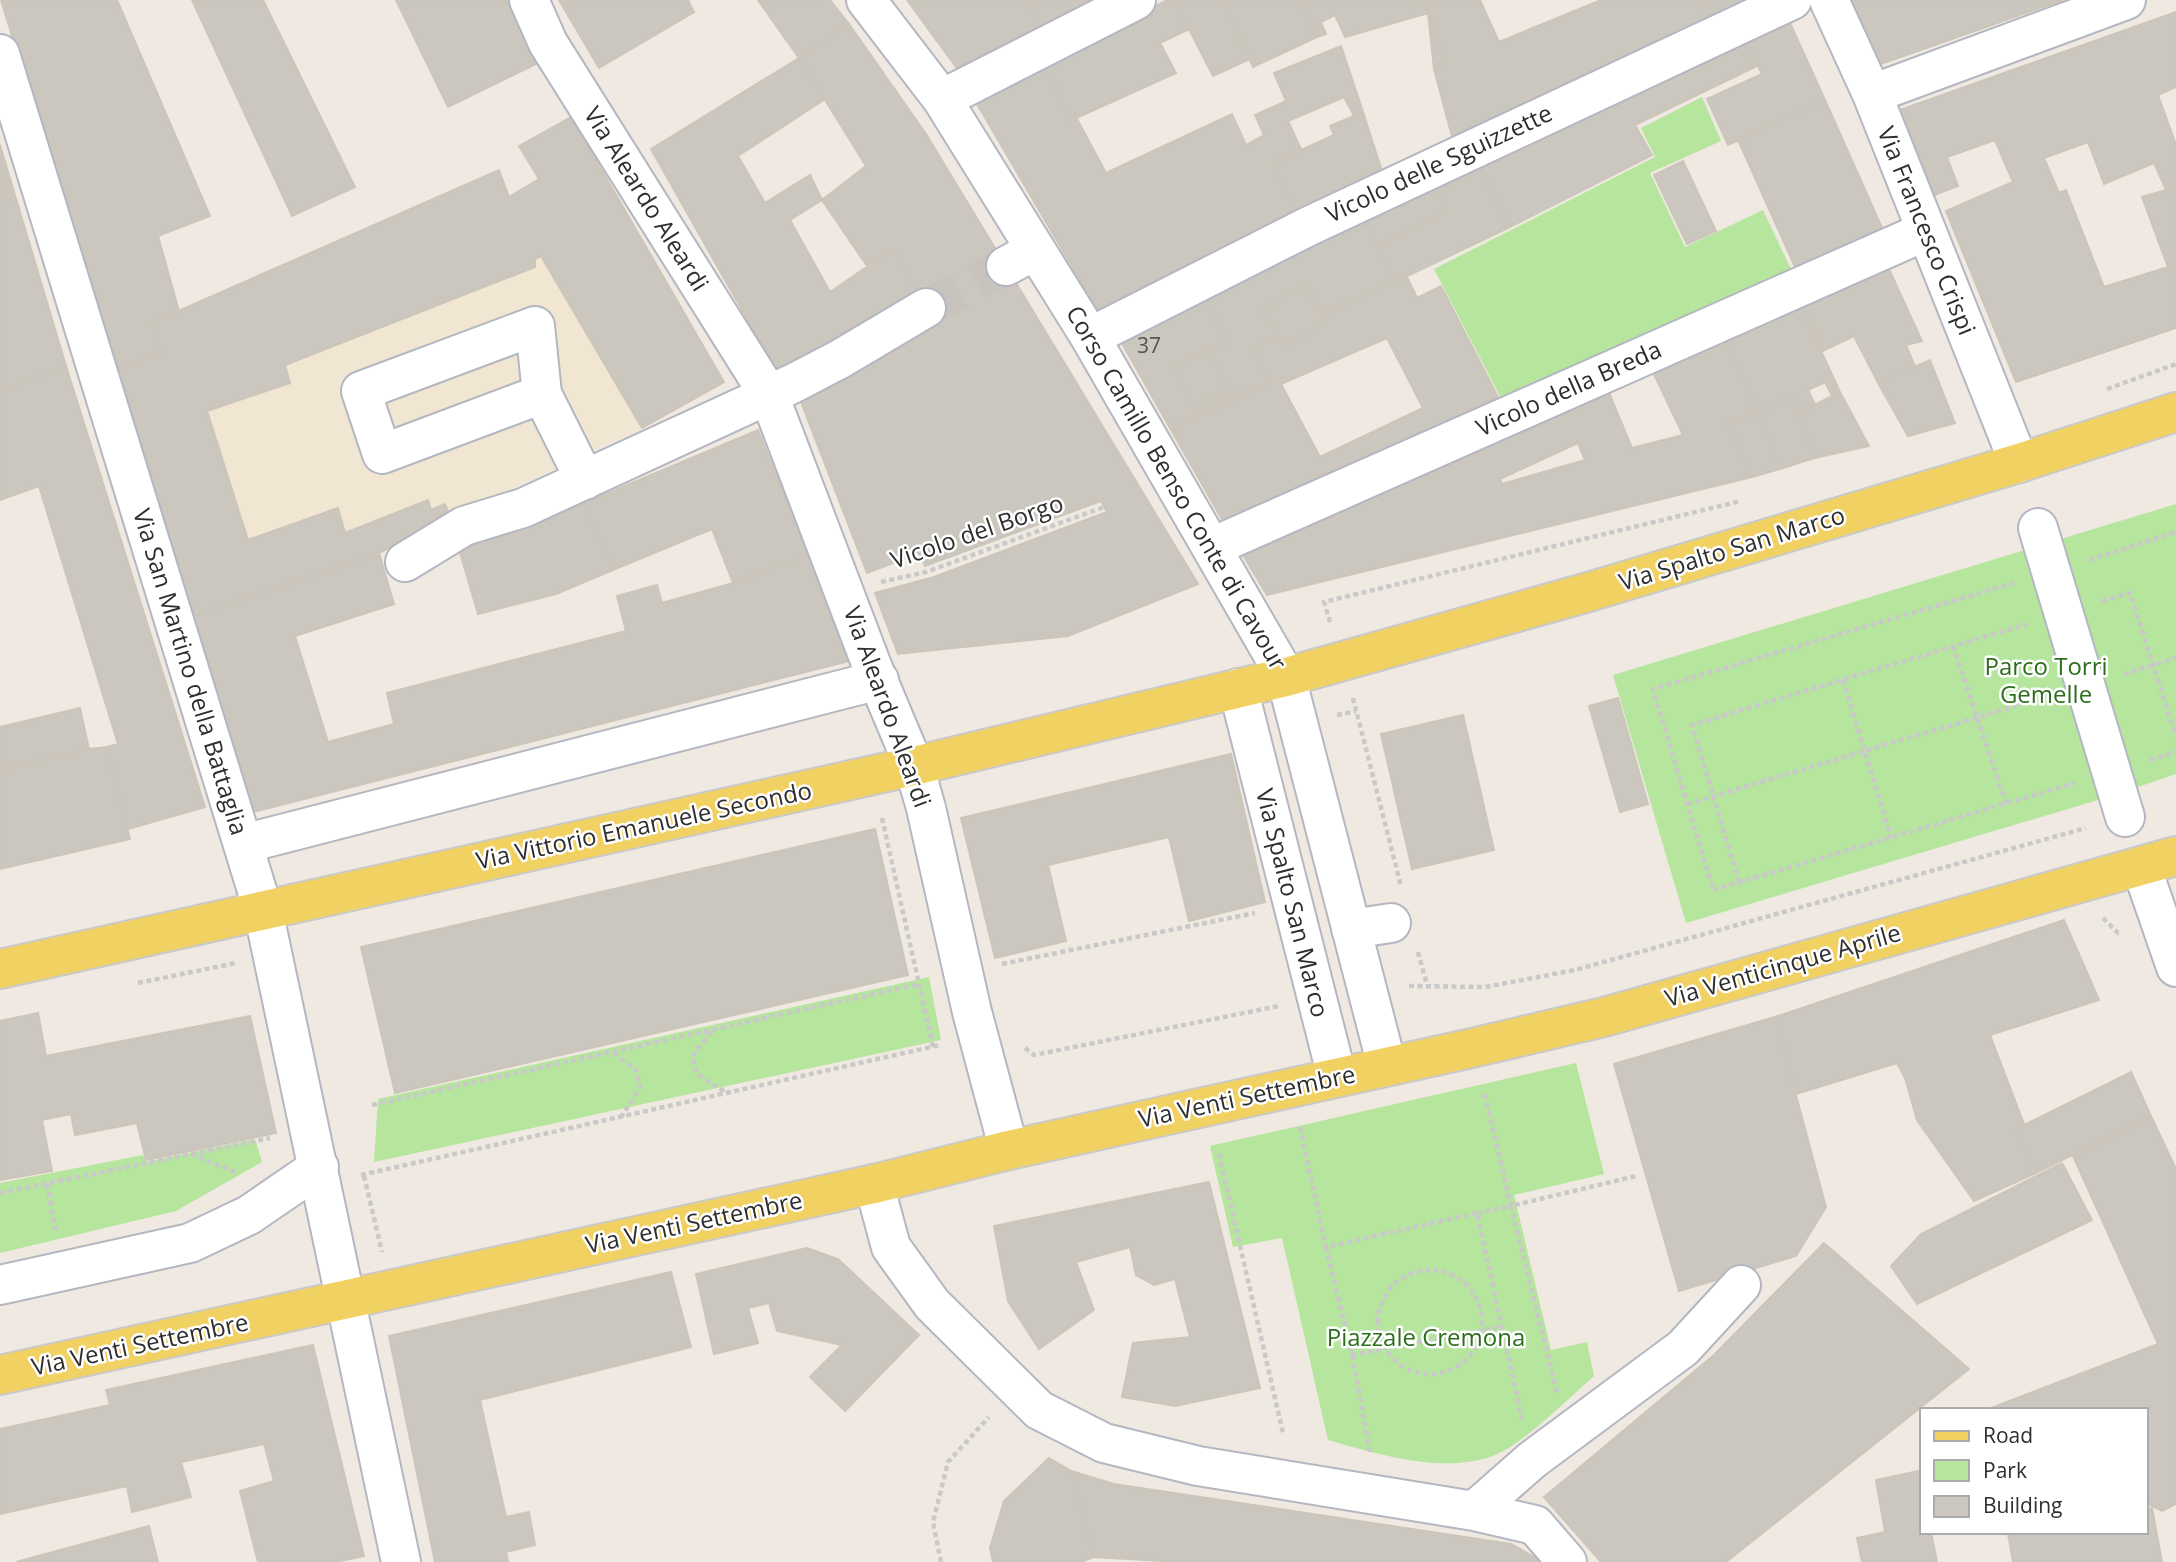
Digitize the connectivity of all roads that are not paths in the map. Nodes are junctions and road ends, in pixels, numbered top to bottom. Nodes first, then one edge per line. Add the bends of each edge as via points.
1 (529, 0) edge
2 (866, 0) edge
3 (1136, 0) edge
4 (1792, 0) edge
5 (1829, 0) edge
6 (2126, 0) edge
7 (0, 54) edge
8 (1872, 94) junction
9 (942, 99) junction
10 (1927, 231) junction
11 (926, 308) tunnel mouth
12 (1090, 337) junction
13 (541, 394) junction
14 (769, 395) junction
15 (2176, 412) edge
16 (2019, 463) junction
17 (575, 492) junction
18 (2038, 528) dead end
19 (1212, 547) junction
20 (405, 562) dead end
21 (1286, 677) junction
22 (878, 680) junction
23 (1238, 688) junction
24 (914, 766) junction
25 (2125, 817) road end
26 (243, 844) junction
27 (2158, 861) edge
28 (264, 910) junction
29 (1404, 921) road end
30 (1351, 929) junction
31 (2176, 967) edge
32 (0, 969) edge
33 (1387, 1066) junction
34 (1337, 1077) junction
35 (1009, 1150) junction
36 (319, 1167) junction
37 (874, 1184) junction
38 (0, 1285) edge
39 (1741, 1285) dead end
40 (345, 1300) junction
41 (0, 1376) edge
42 (1474, 1511) junction
43 (401, 1562) edge
44 (1567, 1562) edge

1 - 14 street, Via Aleardo Aleardi via 548,43
2 - 9 street, Corso Camillo Benso Conte di Cavour
3 - 9 street
4 - 12 street, Vicolo delle Sguizzette via 1307,227
5 - 8 street, Via Francesco Crispi
6 - 8 street
7 - 26 street, Via San Martino della Battaglia
8 - 10 street, Via Francesco Crispi
9 - 12 street, Corso Camillo Benso Conte di Cavour via 1021,258
10 - 16 street, Via Francesco Crispi
10 - 19 street, Vicolo della Breda
11 - 14 street
12 - 19 street, Corso Camillo Benso Conte di Cavour
13 - 13 street via 535,326 361,391 382,454
13 - 17 street
14 - 17 street
14 - 22 street, Via Aleardo Aleardi
15 - 16 main road, Via Spalto San Marco
16 - 21 main road, Via Spalto San Marco
17 - 20 street via 464,526
18 - 25 street
19 - 21 street, Corso Camillo Benso Conte di Cavour
21 - 23 main road, Via Vittorio Emanuele Secondo
21 - 30 street, Corso Camillo Benso Conte di Cavour
22 - 24 street, Via Aleardo Aleardi
22 - 26 street
23 - 24 main road, Via Vittorio Emanuele Secondo
23 - 34 street, Via Spalto San Marco
24 - 28 main road, Via Vittorio Emanuele Secondo
24 - 35 street, Via Aleardo Aleardi
26 - 28 street, Via San Martino della Battaglia
27 - 31 street
27 - 33 main road, Via Venticinque Aprile via 1604,1017
28 - 32 main road, Via Vittorio Emanuele Secondo
28 - 36 street, Via San Martino della Battaglia
29 - 30 street
30 - 33 street, Corso Camillo Benso Conte di Cavour
33 - 34 main road, Via Venti Settembre
34 - 35 main road, Via Venti Settembre
35 - 37 main road, Via Venti Settembre
36 - 38 street via 249,1215 190,1243
36 - 40 street, Via San Martino della Battaglia
37 - 40 main road, Via Venti Settembre
37 - 42 street via 891,1247 932,1304 1039,1410 1104,1443 1198,1466
39 - 42 street via 1683,1348 1532,1460
40 - 41 main road, Via Venti Settembre
40 - 43 street, Via San Martino della Battaglia
42 - 44 street via 1535,1525

